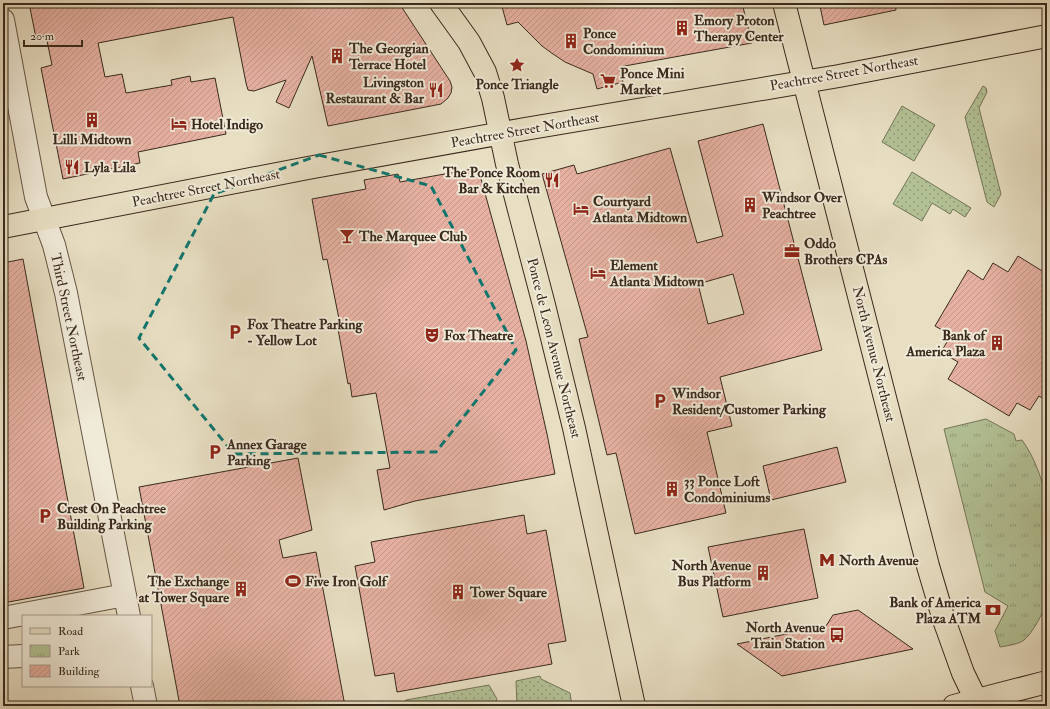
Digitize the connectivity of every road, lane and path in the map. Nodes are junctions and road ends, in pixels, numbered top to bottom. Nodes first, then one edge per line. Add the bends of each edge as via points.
1 (441, 3) edge
2 (784, 3) edge
3 (3, 20) edge
4 (1047, 36) edge
5 (804, 81) junction
6 (501, 133) junction
7 (45, 219) junction
8 (3, 227) edge
9 (125, 595) junction
10 (129, 615) edge
11 (3, 618) edge
12 (22, 656) edge
13 (3, 657) edge
14 (1047, 682) edge
15 (142, 687) edge
16 (978, 703) edge
17 (146, 706) edge
18 (634, 706) edge
19 (954, 706) edge

1 - 6 main road, Ponce de Leon Avenue Northeast via 469,42 485,72
2 - 5 main road, North Avenue Northeast
3 - 7 street, Third Street Northeast via 36,197
4 - 5 main road, Peachtree Street Northeast
5 - 6 main road, Peachtree Street Northeast
5 - 16 main road, North Avenue Northeast via 928,566 958,660
6 - 7 main road, Peachtree Street Northeast
6 - 18 main road, Ponce de Leon Avenue Northeast via 574,428
7 - 8 main road, Peachtree Street Northeast
7 - 9 street, Third Street Northeast via 66,293
9 - 10 street, Third Street Northeast
9 - 11 street
12 - 13 street
14 - 16 main road
15 - 17 street
16 - 19 main road

